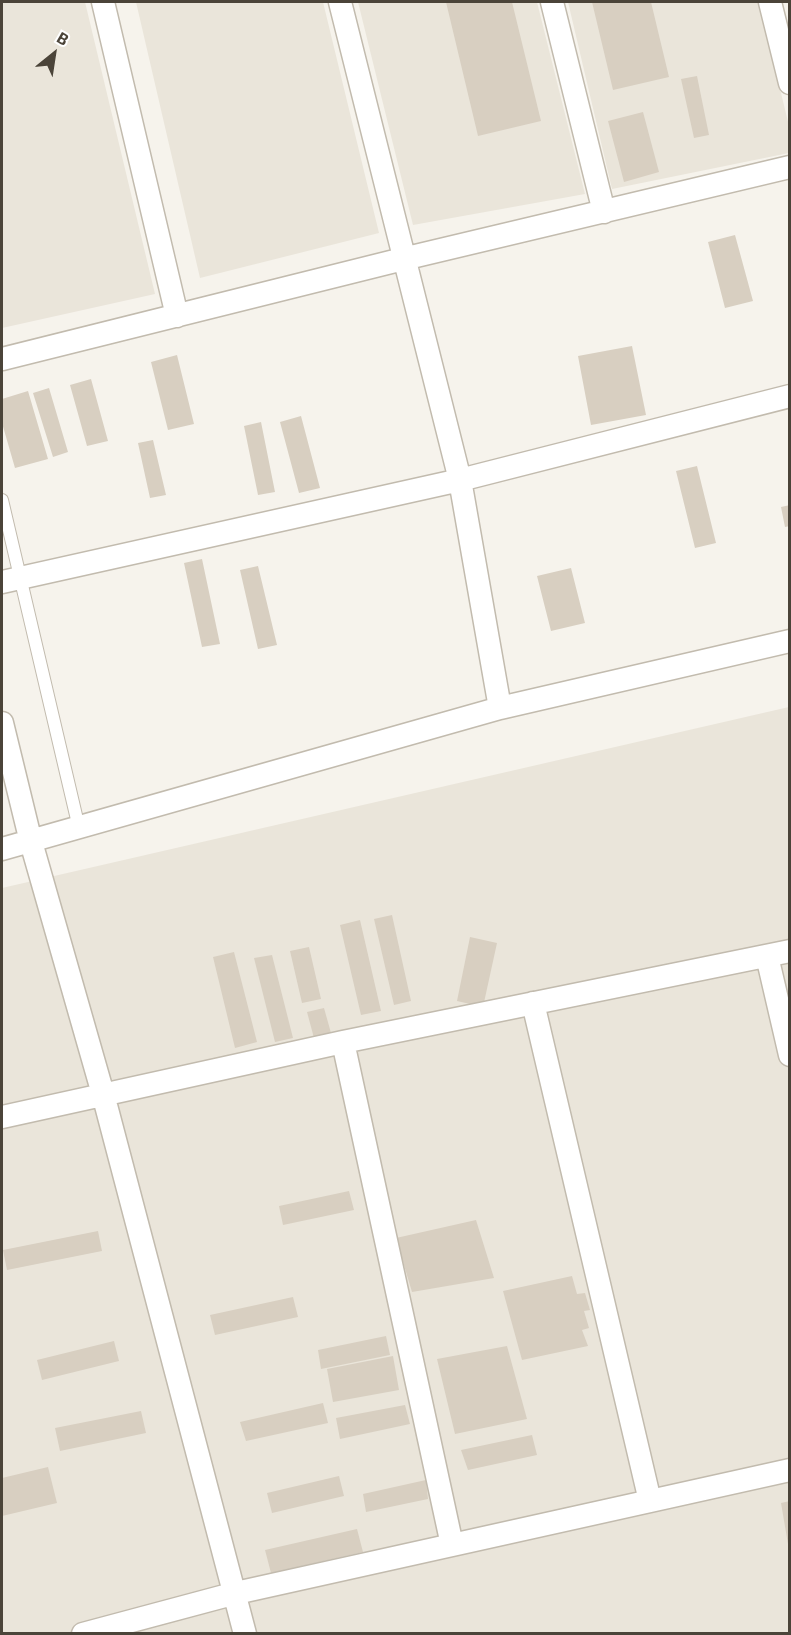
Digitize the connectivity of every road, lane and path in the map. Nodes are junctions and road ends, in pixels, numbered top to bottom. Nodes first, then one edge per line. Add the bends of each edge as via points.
1 (103, 2) edge
2 (340, 2) edge
3 (552, 2) edge
4 (770, 2) edge
5 (789, 83) edge
6 (789, 166) edge
7 (604, 212) junction
8 (403, 259) junction
9 (177, 316) junction
10 (2, 359) edge
11 (789, 396) edge
12 (460, 480) junction
13 (2, 500) edge
14 (11, 580) edge
15 (789, 641) edge
16 (500, 708) junction
17 (2, 723) edge
18 (79, 828) junction
19 (31, 842) junction
20 (2, 849) edge
21 (789, 951) edge
22 (767, 956) junction
23 (533, 1003) junction
24 (343, 1042) junction
25 (789, 1055) edge
26 (103, 1094) junction
27 (2, 1117) edge
28 (789, 1470) edge
29 (650, 1501) junction
30 (452, 1545) junction
31 (236, 1593) junction
32 (83, 1634) edge
33 (245, 1634) edge

1 - 9 street
2 - 8 street
3 - 7 street
4 - 5 street
6 - 7 street
7 - 8 street
8 - 9 street
8 - 12 street
9 - 10 street
11 - 12 street
12 - 14 street
12 - 16 street
13 - 14 lane
14 - 18 lane
15 - 16 street
16 - 18 street
17 - 19 street
18 - 19 street
19 - 20 street
19 - 26 street
21 - 22 street
22 - 23 street
22 - 25 street
23 - 24 street
23 - 29 street
24 - 26 street
24 - 30 street
26 - 27 street
26 - 31 street
28 - 29 street
29 - 30 street
30 - 31 street
31 - 32 street
31 - 33 street

